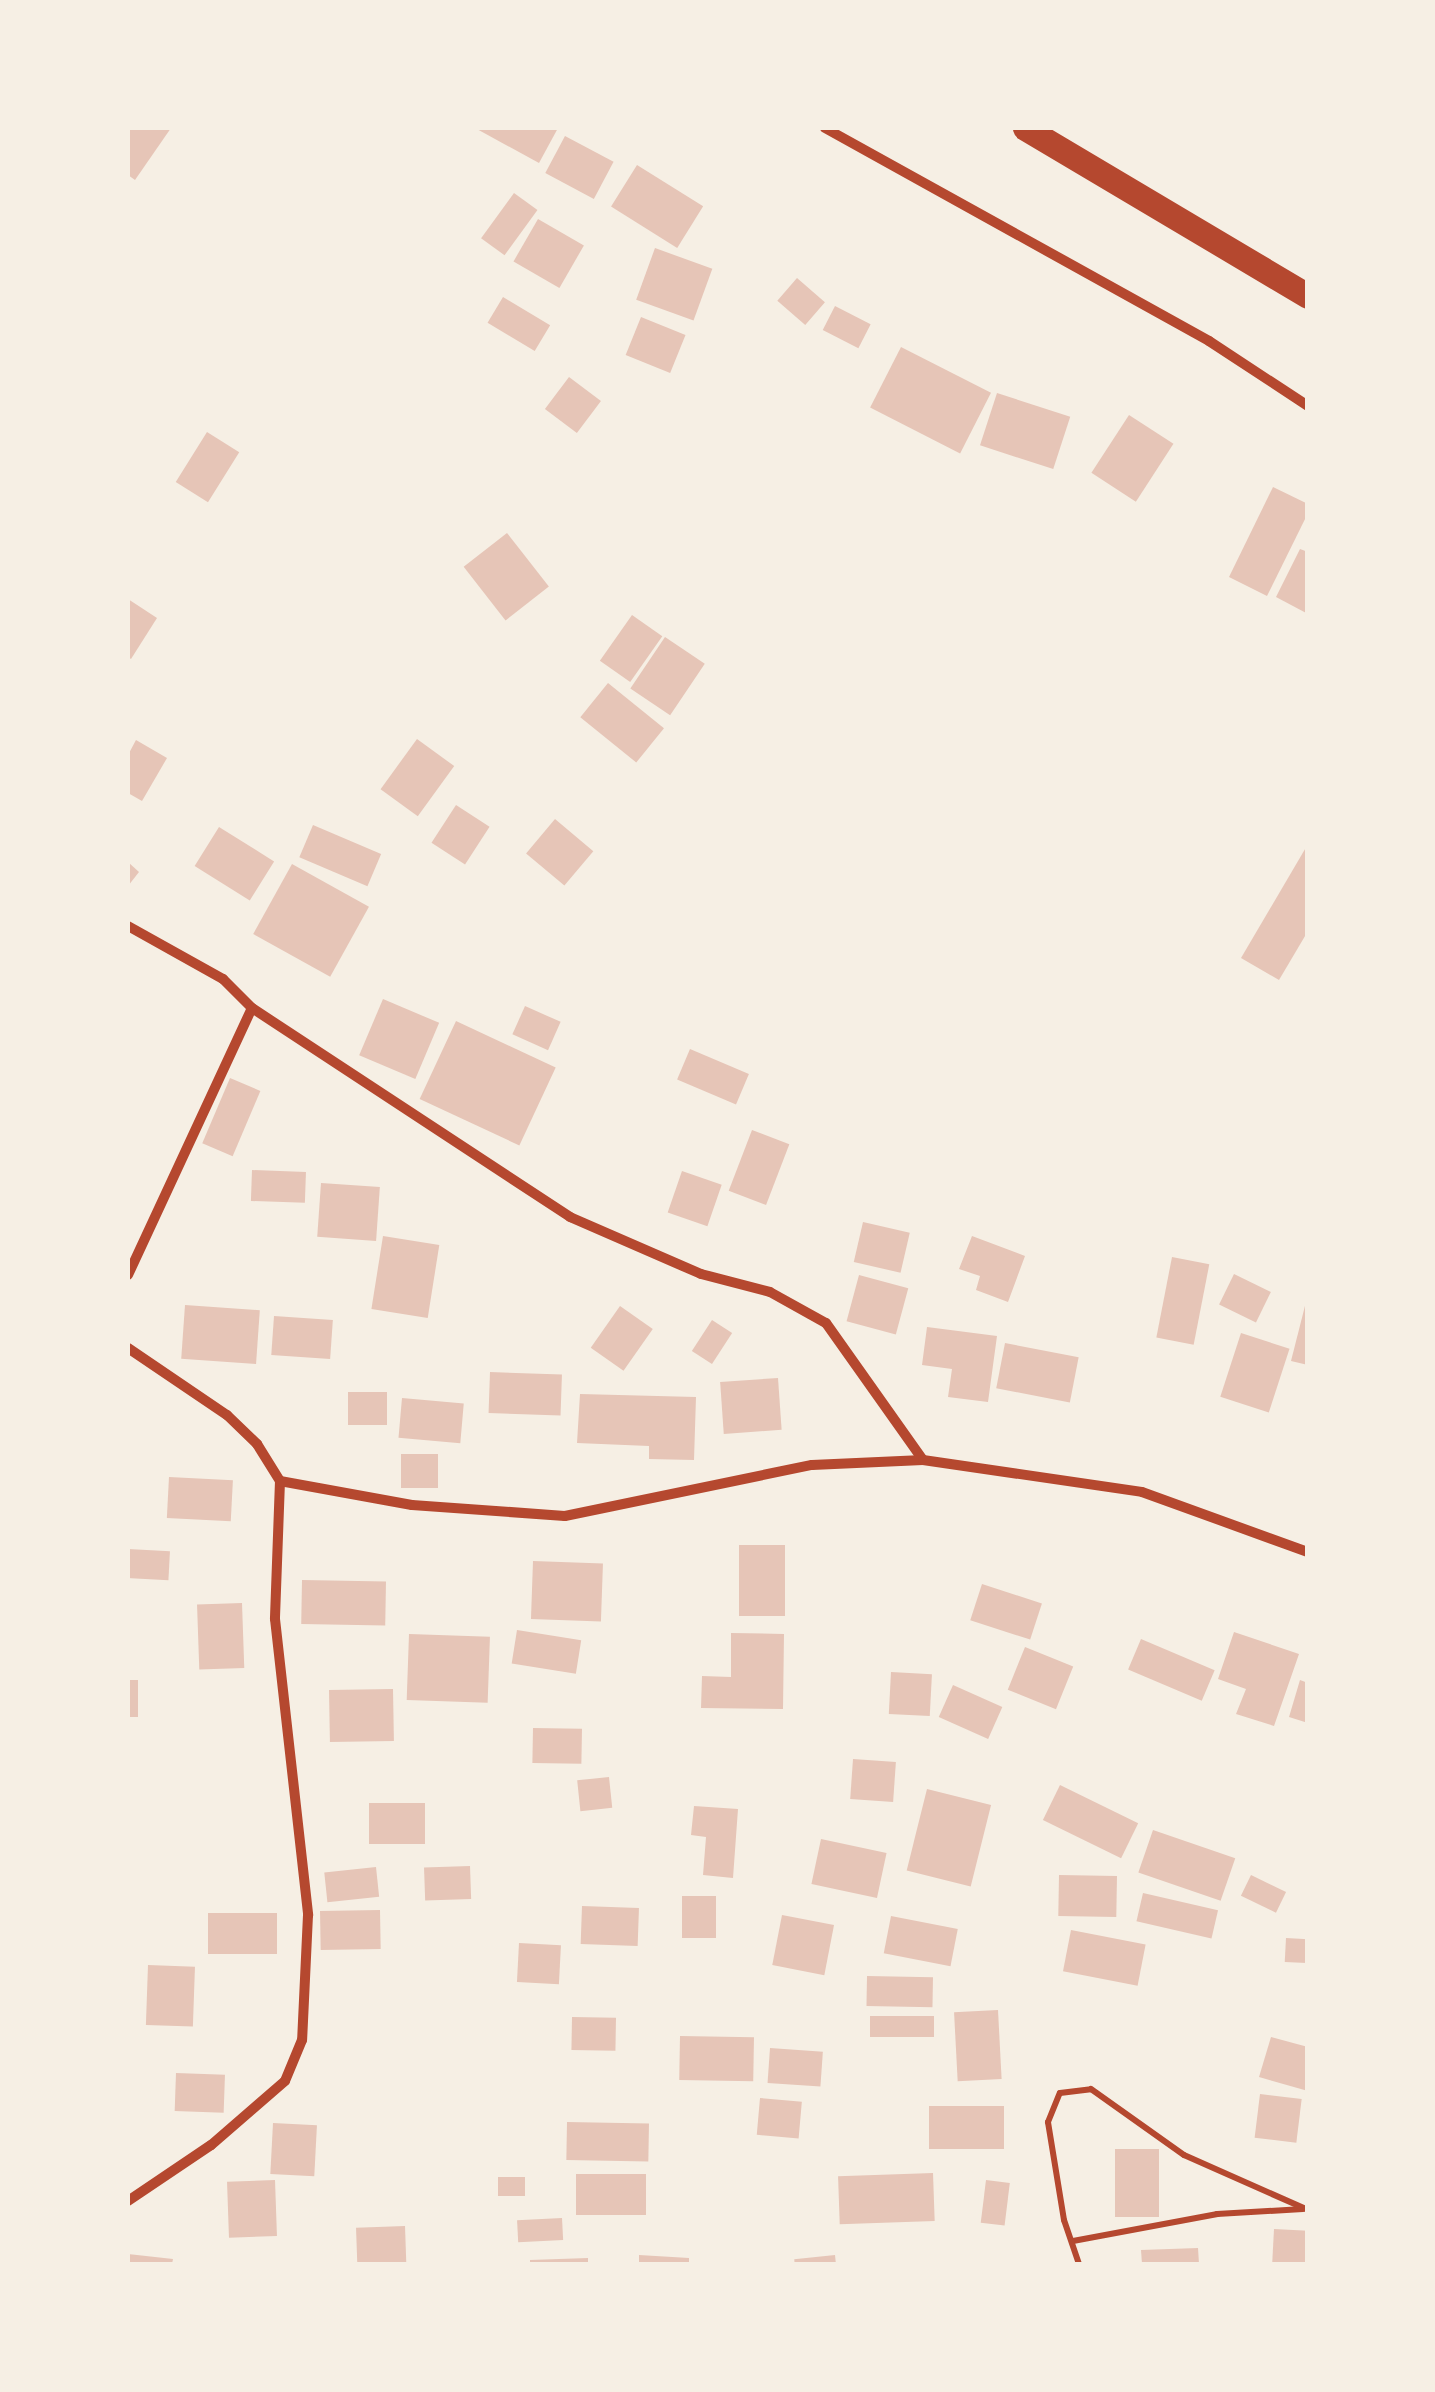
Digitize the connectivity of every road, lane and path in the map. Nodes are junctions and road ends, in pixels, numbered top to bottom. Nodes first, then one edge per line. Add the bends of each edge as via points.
1 (825, 128) edge
2 (1025, 128) edge
3 (1308, 296) edge
4 (1308, 406) edge
5 (128, 926) edge
6 (252, 1008) junction
7 (128, 1275) edge
8 (128, 1348) edge
9 (924, 1460) junction
10 (280, 1481) junction
11 (1308, 1552) edge
12 (128, 2202) edge
13 (1306, 2210) edge
14 (1073, 2241) junction
15 (1079, 2264) edge

1 - 4 street via 1209,341
2 - 3 main road
5 - 6 street via 223,978
6 - 7 street
6 - 9 street via 570,1217 701,1274 770,1292 826,1324
8 - 10 street via 228,1416 257,1444
9 - 10 street via 812,1465 565,1516 412,1505
9 - 11 street via 1142,1492
10 - 12 street via 275,1619 308,1915 302,2040 284,2081 211,2145
13 - 14 path via 1217,2214
13 - 14 path via 1184,2155 1091,2090 1060,2093 1048,2122
14 - 15 path

